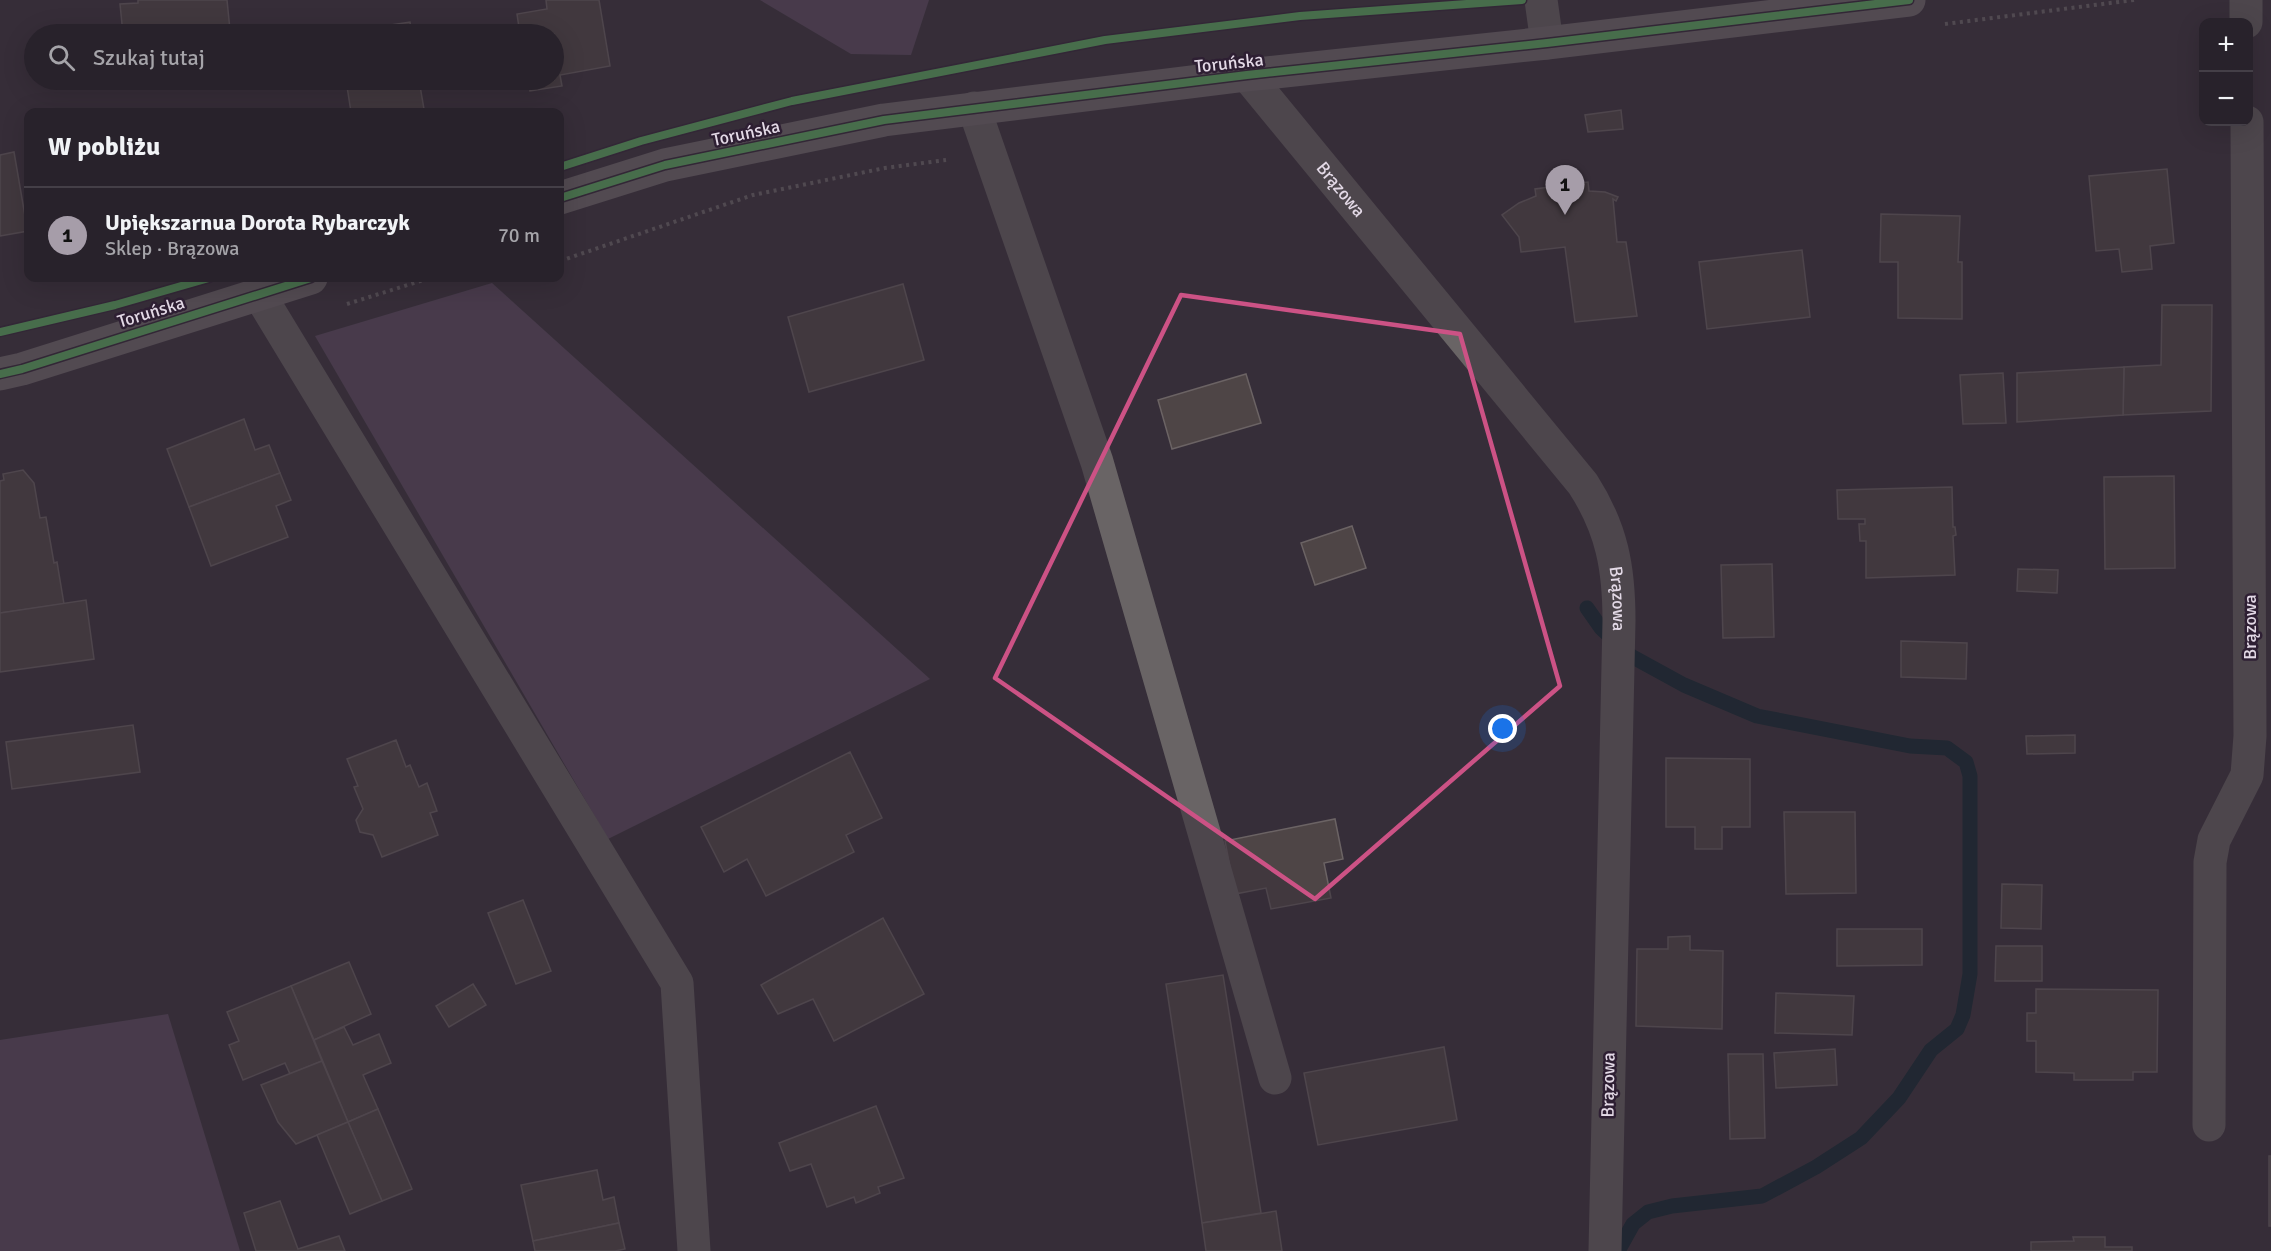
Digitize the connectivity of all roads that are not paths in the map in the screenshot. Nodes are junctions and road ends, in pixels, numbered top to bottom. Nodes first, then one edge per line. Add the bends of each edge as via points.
1 (1541, 0) edge
2 (1909, 0) edge
3 (2246, 0) edge
4 (2246, 18) edge
5 (1547, 43) junction
6 (1246, 75) junction
7 (974, 108) junction
8 (2247, 126) edge
9 (564, 197) edge
10 (298, 282) edge
11 (259, 294) junction
12 (0, 374) edge
13 (1275, 1078) dead end
14 (2209, 1125) dead end
15 (694, 1251) edge
16 (1605, 1251) edge

1 - 5 street
2 - 5 main road, Toruńska
3 - 4 street
5 - 6 main road, Toruńska
6 - 7 main road, Toruńska
6 - 16 street, Brązowa via 1583,484 1599,509 1615,560 1619,621
7 - 9 main road, Toruńska via 884,120 665,165
7 - 13 street via 1097,462
8 - 14 street, Brązowa via 2250,736 2247,775 2214,840 2210,862
10 - 11 main road, Toruńska
11 - 12 main road, Toruńska
11 - 15 street via 677,983

